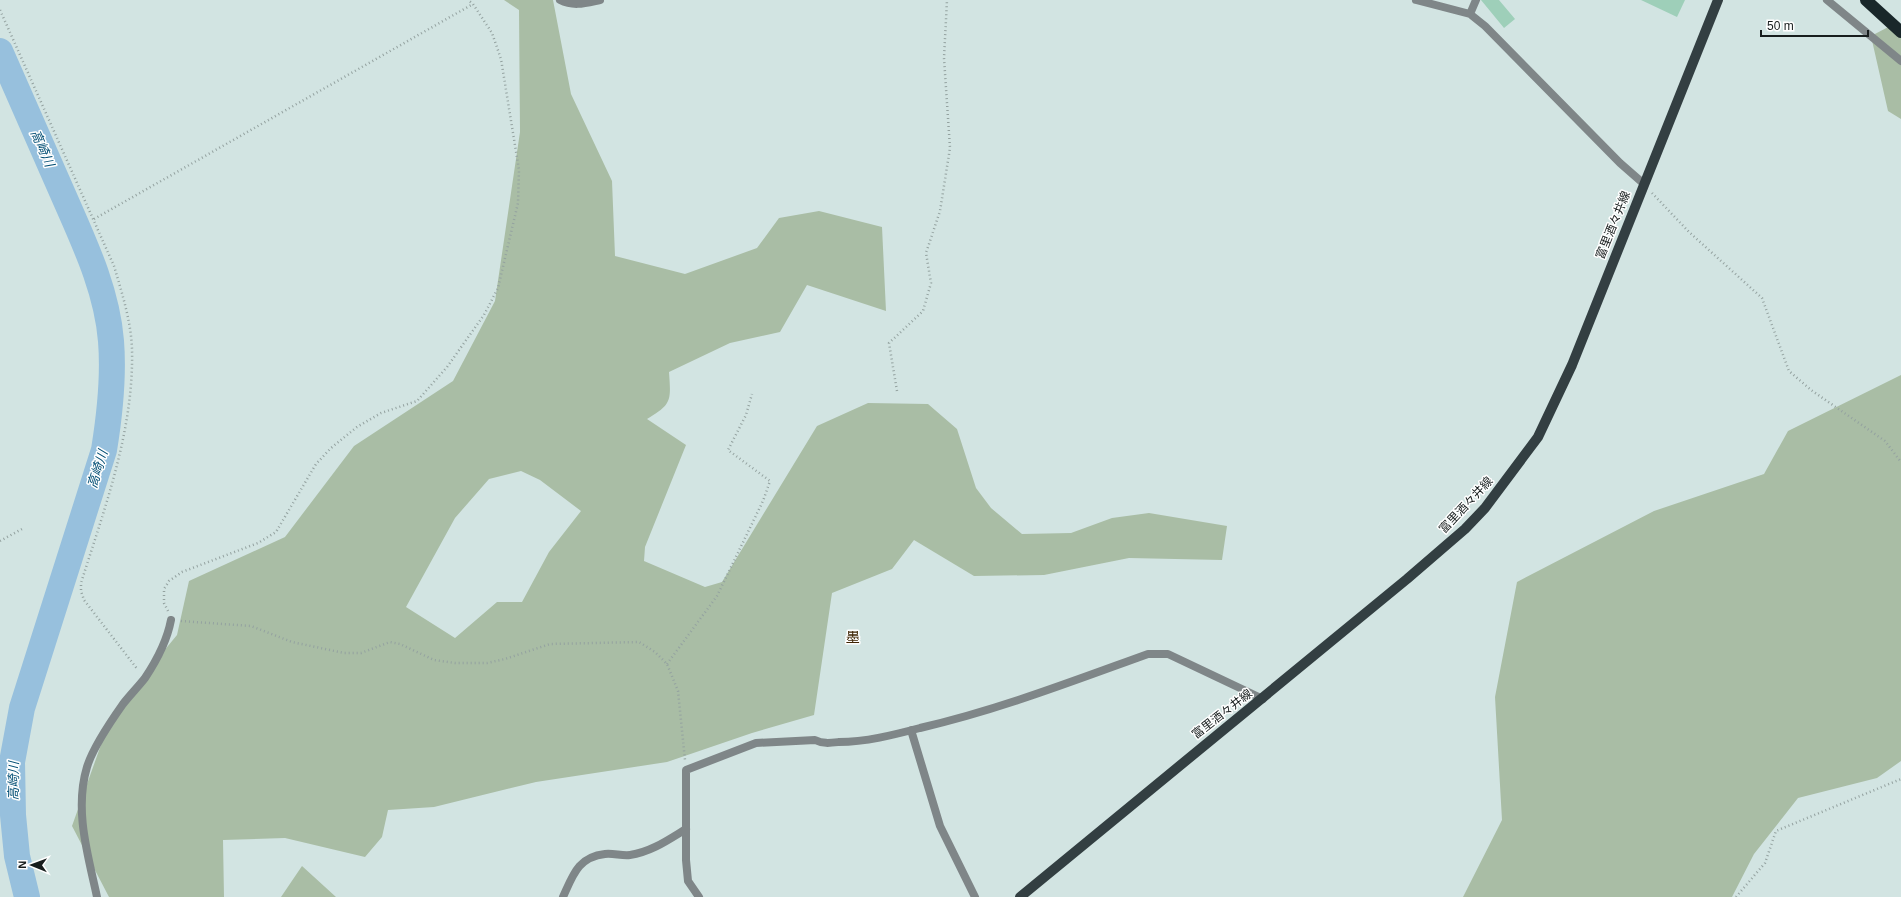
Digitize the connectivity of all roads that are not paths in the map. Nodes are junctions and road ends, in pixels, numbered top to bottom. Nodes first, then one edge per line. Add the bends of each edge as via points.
1 (560, 0) edge
2 (600, 0) edge
3 (1416, 0) edge
4 (1476, 0) edge
5 (1718, 0) edge
6 (1827, 0) edge
7 (1866, 0) edge
8 (1470, 14) junction
9 (1901, 32) edge
10 (1901, 61) edge
11 (1644, 184) junction
12 (172, 620) road end
13 (1263, 699) junction
14 (911, 730) junction
15 (686, 829) junction
16 (97, 897) edge
17 (563, 897) edge
18 (699, 897) edge
19 (975, 897) edge
20 (1020, 897) edge

1 - 2 street via 569,4 580,4
3 - 8 street
4 - 8 street
5 - 11 main road, 富里酒々井線
6 - 10 street
7 - 9 highway
8 - 11 street
11 - 13 main road, 富里酒々井線 via 1572,365 1538,437 1514,471 1465,529
12 - 16 street via 168,636 144,679 124,703 102,737 87,767 82,792 82,824
13 - 14 street via 1168,654 1148,654 1017,701
13 - 20 main road, 富里酒々井線
14 - 15 street via 849,742 820,743 815,740 756,743 686,770
14 - 19 street via 940,826
15 - 17 street via 657,847 630,855 604,854 583,860 573,874
15 - 18 street via 688,881

